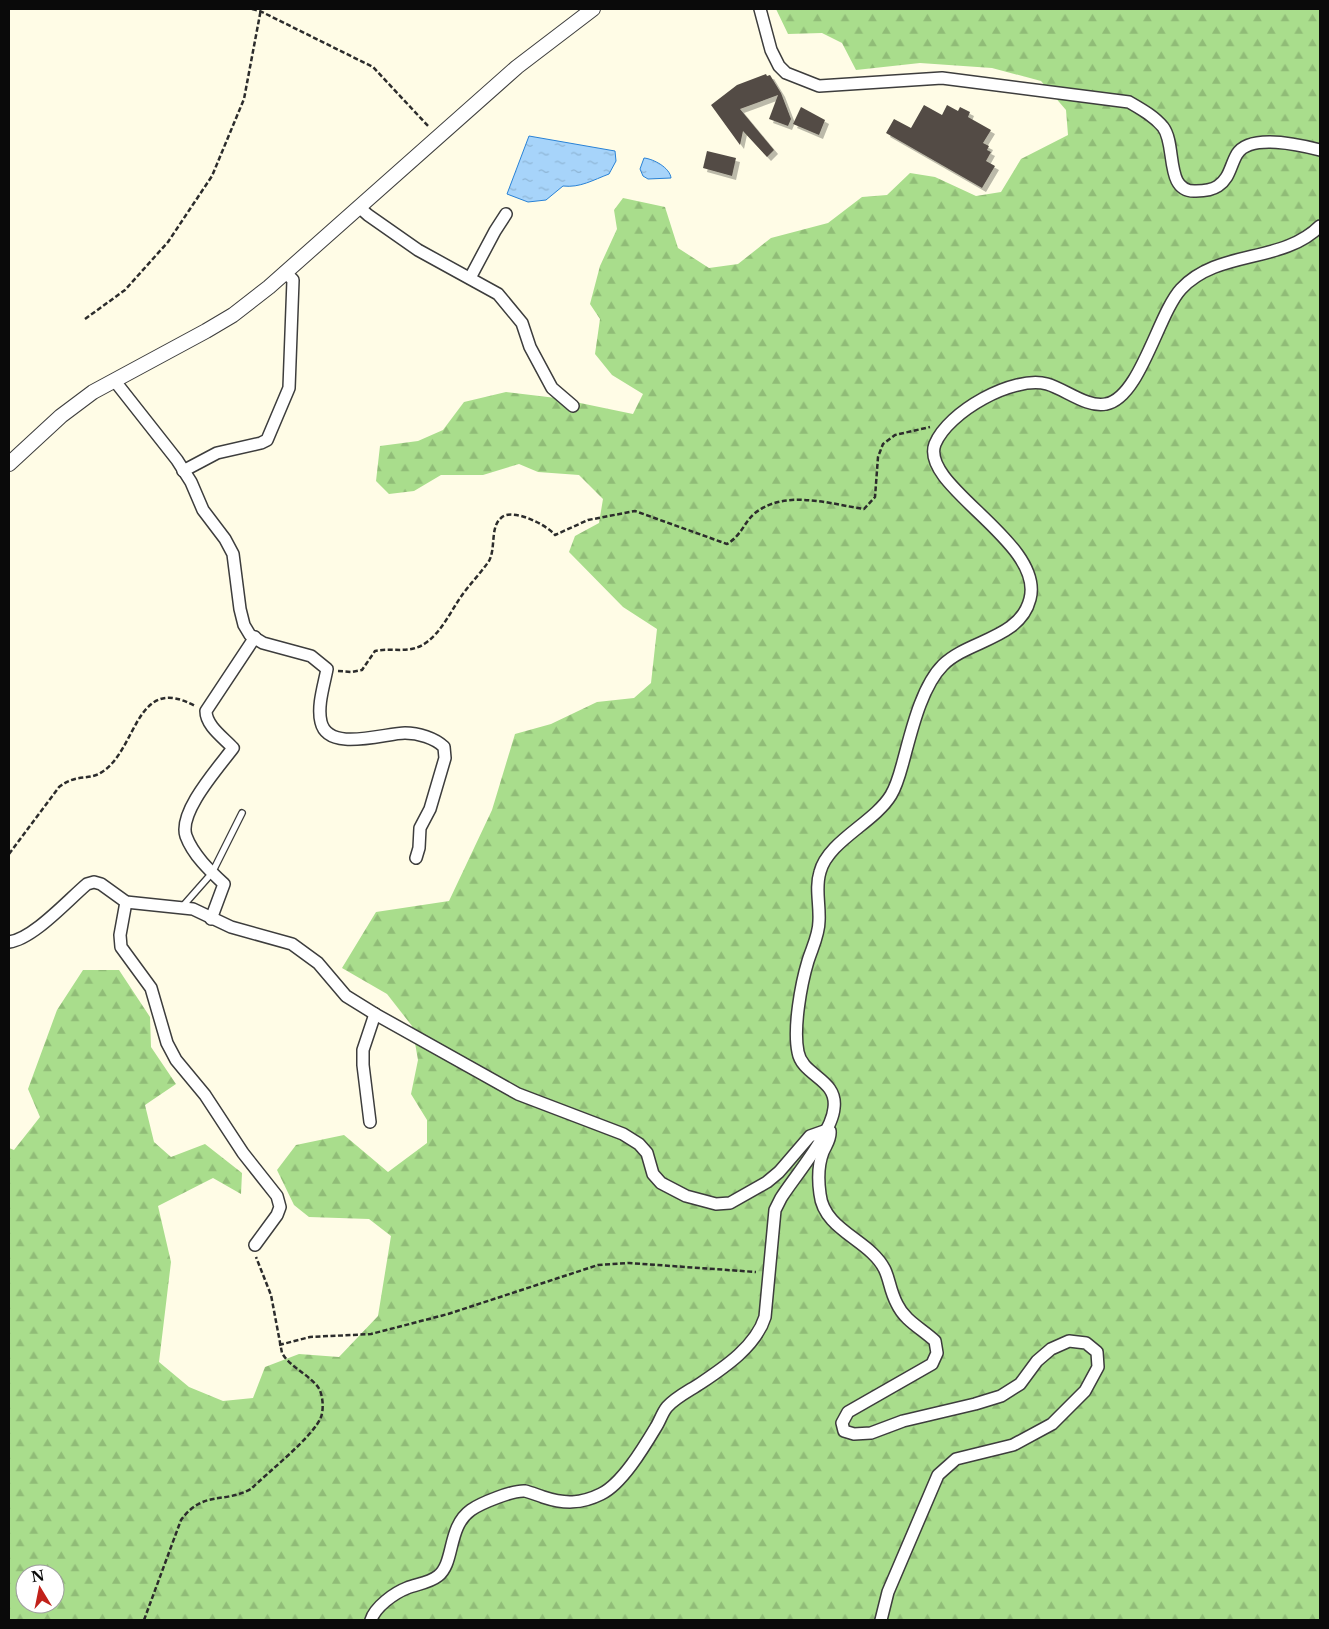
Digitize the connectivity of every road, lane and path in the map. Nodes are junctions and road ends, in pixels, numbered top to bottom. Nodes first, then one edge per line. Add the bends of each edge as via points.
1 (252, 9) edge
2 (592, 9) edge
3 (760, 9) edge
4 (260, 10) edge
5 (438, 137) junction
6 (1320, 150) edge
7 (359, 207) junction
8 (506, 214) dead end
9 (1320, 226) edge
10 (285, 272) junction
11 (470, 278) junction
12 (85, 319) dead end
13 (114, 380) junction
14 (573, 406) dead end
15 (952, 421) junction
16 (9, 464) edge
17 (184, 471) junction
18 (254, 637) junction
19 (327, 669) junction
20 (206, 711) junction
21 (242, 814) dead end
22 (9, 854) edge
23 (416, 858) dead end
24 (212, 873) junction
25 (126, 902) junction
26 (182, 907) junction
27 (211, 918) junction
28 (9, 942) edge
29 (375, 1014) junction
30 (370, 1122) dead end
31 (828, 1128) junction
32 (255, 1245) joint
33 (768, 1273) junction
34 (280, 1345) junction
35 (144, 1620) edge
36 (371, 1620) edge
37 (881, 1620) edge

1 - 4 path
2 - 5 street via 517,67
3 - 6 street via 771,50 779,66 786,74 819,86 942,78 1129,102 1146,111 1164,128 1174,174 1179,186 1188,192 1217,187 1230,174 1238,153 1250,144 1264,142
4 - 5 path via 373,67
4 - 12 path via 244,99 212,176 162,249 125,290
5 - 7 street
7 - 10 street
7 - 11 street via 418,250
8 - 11 street
9 - 15 street via 1308,238 1288,248 1236,260 1204,272 1182,287 1167,309 1141,367 1117,400 1105,405 1092,403 1049,385 1032,382 1014,385 991,395
10 - 13 street via 233,315
10 - 17 street via 293,280 289,388 267,440 217,453
11 - 14 street via 498,294 522,322 530,348 552,388
13 - 16 street via 61,416
13 - 17 street
15 - 19 path via 895,434 883,444 878,457 875,497 864,509 798,499 774,503 754,514 738,538 727,544 635,511 588,520 556,534 536,521 510,514 502,516 489,560 438,632 426,643 408,651 375,651 362,670
15 - 31 street via 935,445 934,459 944,475 1020,557 1032,586 1030,601 1008,629 945,662 935,675 914,723 890,797 830,853 820,868 817,886 820,922 800,989 797,1041 798,1055 834,1095 835,1107
17 - 18 street via 203,510 226,539 233,554 244,625
18 - 19 street via 263,643 311,656
18 - 20 street
19 - 23 street via 320,720 323,729 331,736 355,740 407,733 439,742 444,747 445,758 430,809 420,828
20 - 22 path via 184,699 170,697 154,701 138,720 114,762 103,772 69,780 59,787
20 - 24 street via 212,726 233,748 210,777 185,823 192,849
21 - 24 lane
24 - 26 lane
24 - 27 street via 224,884
25 - 26 street
25 - 28 street via 101,884 86,884 30,933
25 - 32 street via 121,947 151,988 167,1043 176,1060 277,1196 280,1207 277,1215
26 - 27 street
27 - 29 street via 292,944 318,964 346,996
29 - 30 street via 363,1050 362,1065
29 - 31 street via 518,1094 623,1134 647,1153 653,1174 661,1182 686,1196 716,1204 730,1203 767,1182 810,1136
31 - 33 street via 775,1210
31 - 37 street via 830,1136 818,1175 820,1196 828,1215 882,1265 888,1274 896,1304 907,1319 935,1341 937,1353 932,1364 848,1412 842,1423 844,1431 871,1433 903,1421 1001,1396 1020,1384 1036,1361 1050,1349 1069,1341 1086,1343 1096,1352 1098,1367 1085,1390 1052,1424 1013,1445 956,1459 938,1475 888,1592
32 - 34 path via 258,1266 268,1282
33 - 34 path via 629,1263 598,1265 448,1314 372,1334 310,1337
33 - 36 street via 765,1317 755,1339 666,1409 622,1476 604,1493 572,1503 524,1491 471,1510 458,1524 440,1575 393,1596
34 - 35 path via 286,1360 319,1389 323,1404 321,1417 310,1433 251,1488 241,1494 203,1501 190,1508 182,1520

